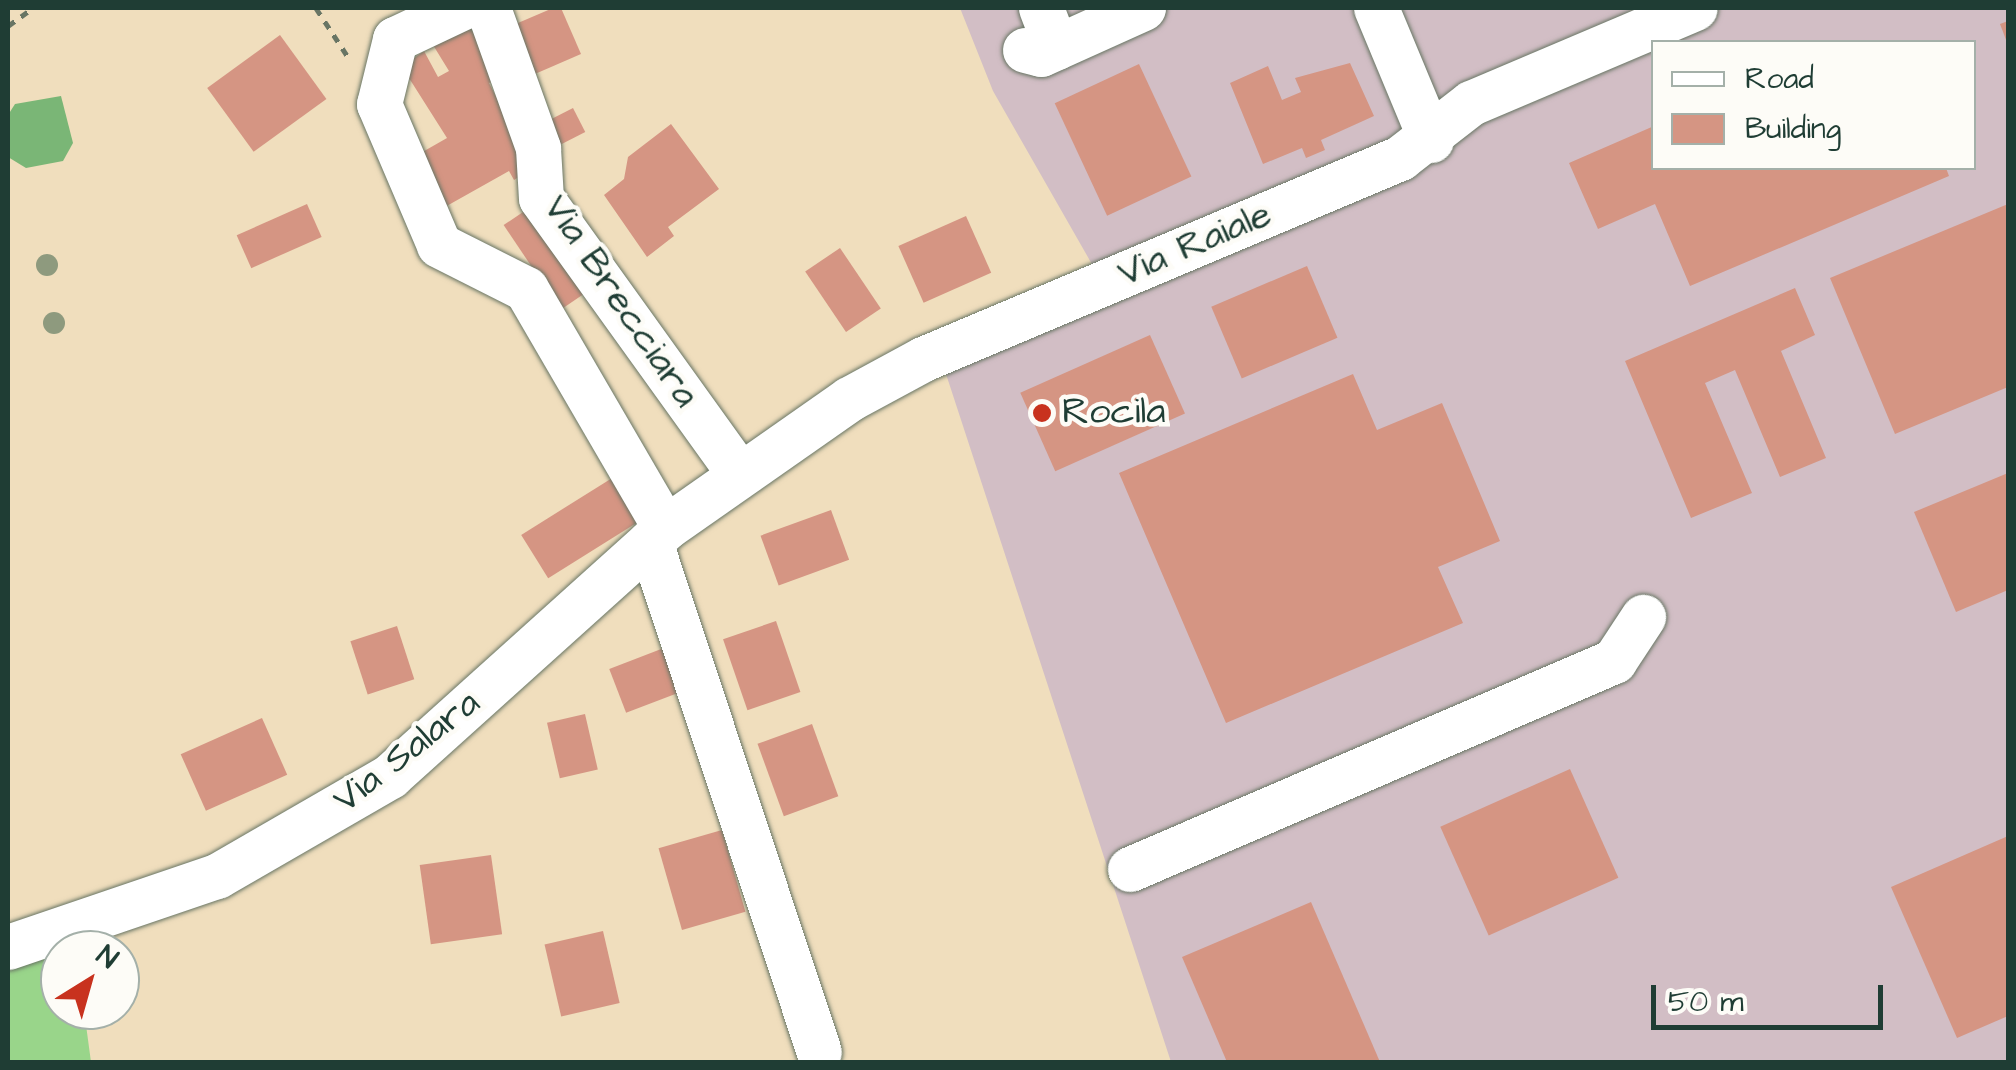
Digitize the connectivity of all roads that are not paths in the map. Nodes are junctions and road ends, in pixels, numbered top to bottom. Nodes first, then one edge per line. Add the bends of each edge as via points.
1 (461, 8) edge
2 (488, 8) edge
3 (1143, 8) edge
4 (1376, 8) edge
5 (1695, 8) edge
6 (1041, 35) edge
7 (1431, 140) junction
8 (738, 472) junction
9 (702, 498) joint
10 (658, 535) junction
11 (1643, 616) dead end
12 (1130, 869) dead end
13 (8, 947) edge
14 (819, 1052) dead end

1 - 10 street, Via Brecciara via 395,39 379,104 440,245 526,289
2 - 8 street, Via Brecciara via 538,148 542,198
3 - 6 street
4 - 7 street
5 - 7 street, Via Raiale via 1471,103
7 - 8 street, Via Raiale via 923,359 809,422
8 - 9 street, Via Raiale
9 - 10 street, Via Salara
10 - 13 street, Via Salara via 390,776 217,876
10 - 14 street, Via Brecciara
11 - 12 street via 1614,661

